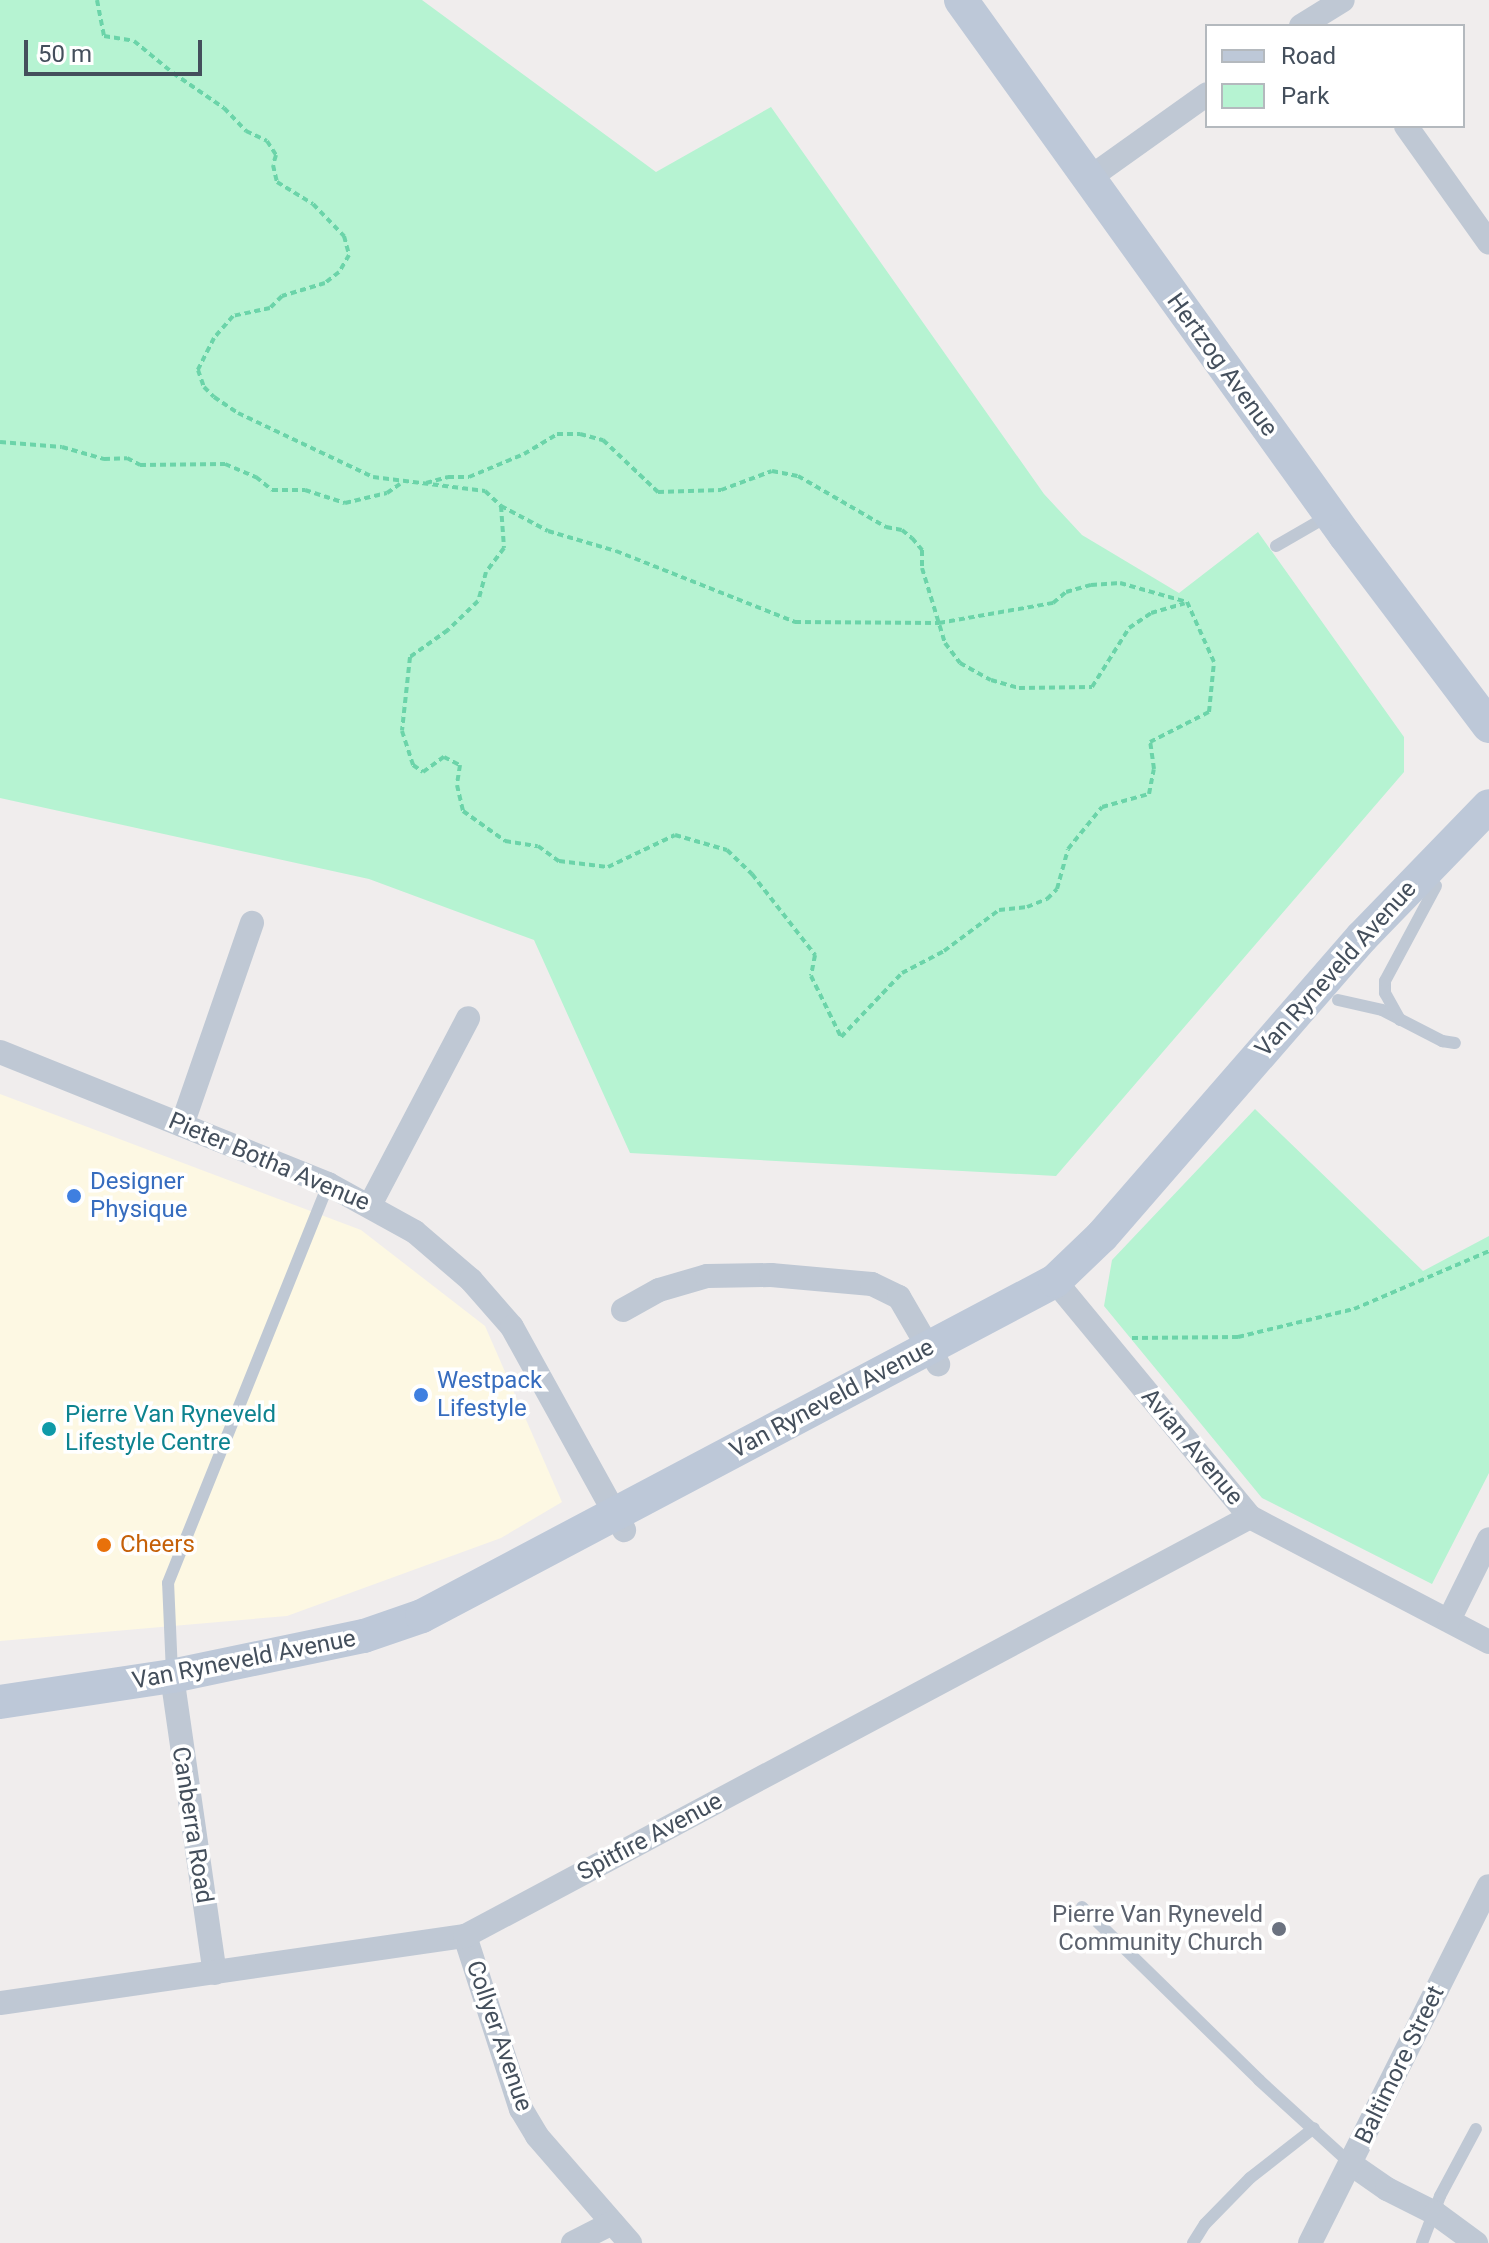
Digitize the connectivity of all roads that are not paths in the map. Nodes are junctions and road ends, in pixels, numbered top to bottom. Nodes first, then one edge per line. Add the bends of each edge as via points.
1 (961, 0) edge
2 (1330, 9) edge
3 (1304, 24) edge
4 (1205, 95) edge
5 (1407, 128) edge
6 (1088, 179) junction
7 (1489, 243) edge
8 (1330, 514) junction
9 (1276, 546) dead end
10 (1448, 675) junction
11 (1489, 708) edge
12 (1489, 726) edge
13 (1489, 806) edge
14 (1489, 830) edge
15 (1436, 886) junction
16 (252, 923) dead end
17 (1338, 1000) junction
18 (468, 1018) dead end
19 (1400, 1020) junction
20 (1455, 1043) dead end
21 (0, 1052) edge
22 (182, 1125) junction
23 (328, 1184) junction
24 (370, 1205) junction
25 (1060, 1290) junction
26 (623, 1310) dead end
27 (934, 1356) junction
28 (1250, 1517) junction
29 (620, 1521) junction
30 (1489, 1539) edge
31 (1449, 1620) junction
32 (1489, 1642) edge
33 (173, 1688) junction
34 (0, 1702) edge
35 (0, 1723) edge
36 (1489, 1886) edge
37 (1082, 1907) dead end
38 (465, 1936) junction
39 (215, 1973) junction
40 (0, 2003) edge
41 (1314, 2128) junction
42 (1476, 2129) dead end
43 (1351, 2164) junction
44 (1435, 2213) junction
45 (612, 2223) junction
46 (573, 2243) edge
47 (630, 2243) edge
48 (1193, 2243) edge
49 (1310, 2243) edge
50 (1422, 2243) edge
51 (1476, 2243) edge

1 - 6 main road, Hertzog Avenue
2 - 3 street
4 - 6 street
5 - 7 street
6 - 8 main road, Hertzog Avenue
8 - 9 lane
8 - 10 main road, Hertzog Avenue
10 - 11 main road
10 - 12 main road, Hertzog Avenue
13 - 25 main road, Van Ryneveld Avenue via 1362,937
14 - 15 main road, Van Ryneveld Avenue
15 - 17 main road, Van Ryneveld Avenue
15 - 19 lane via 1385,981 1385,993
16 - 22 street
17 - 19 lane
17 - 25 main road, Van Ryneveld Avenue via 1094,1277
18 - 24 street
19 - 20 lane
21 - 22 street, Pieter Botha Avenue
22 - 23 street, Pieter Botha Avenue
23 - 24 street, Pieter Botha Avenue
23 - 33 lane via 168,1583
24 - 29 street, Pieter Botha Avenue via 415,1232 499,1310
25 - 27 main road, Van Ryneveld Avenue
25 - 28 street, Avian Avenue
26 - 27 street via 659,1290 707,1276 771,1275 872,1284 899,1297
27 - 29 main road, Van Ryneveld Avenue
28 - 31 street, Avian Avenue
28 - 38 street, Spitfire Avenue
29 - 33 main road, Van Ryneveld Avenue via 422,1616
30 - 31 street
31 - 32 street, Avian Avenue
33 - 34 main road, Van Ryneveld Avenue
33 - 35 main road, Van Ryneveld Avenue
33 - 39 street, Canberra Road
36 - 43 street, Baltimore Street
37 - 41 lane
38 - 39 street, Spitfire Avenue
38 - 45 street, Collyer Avenue via 521,2109 537,2136
39 - 40 street, Spitfire Avenue
41 - 43 lane
41 - 48 lane via 1250,2178
42 - 44 lane
43 - 44 street
43 - 49 street, Baltimore Street
44 - 50 lane
44 - 51 street
45 - 46 street
45 - 47 street, Collyer Avenue

